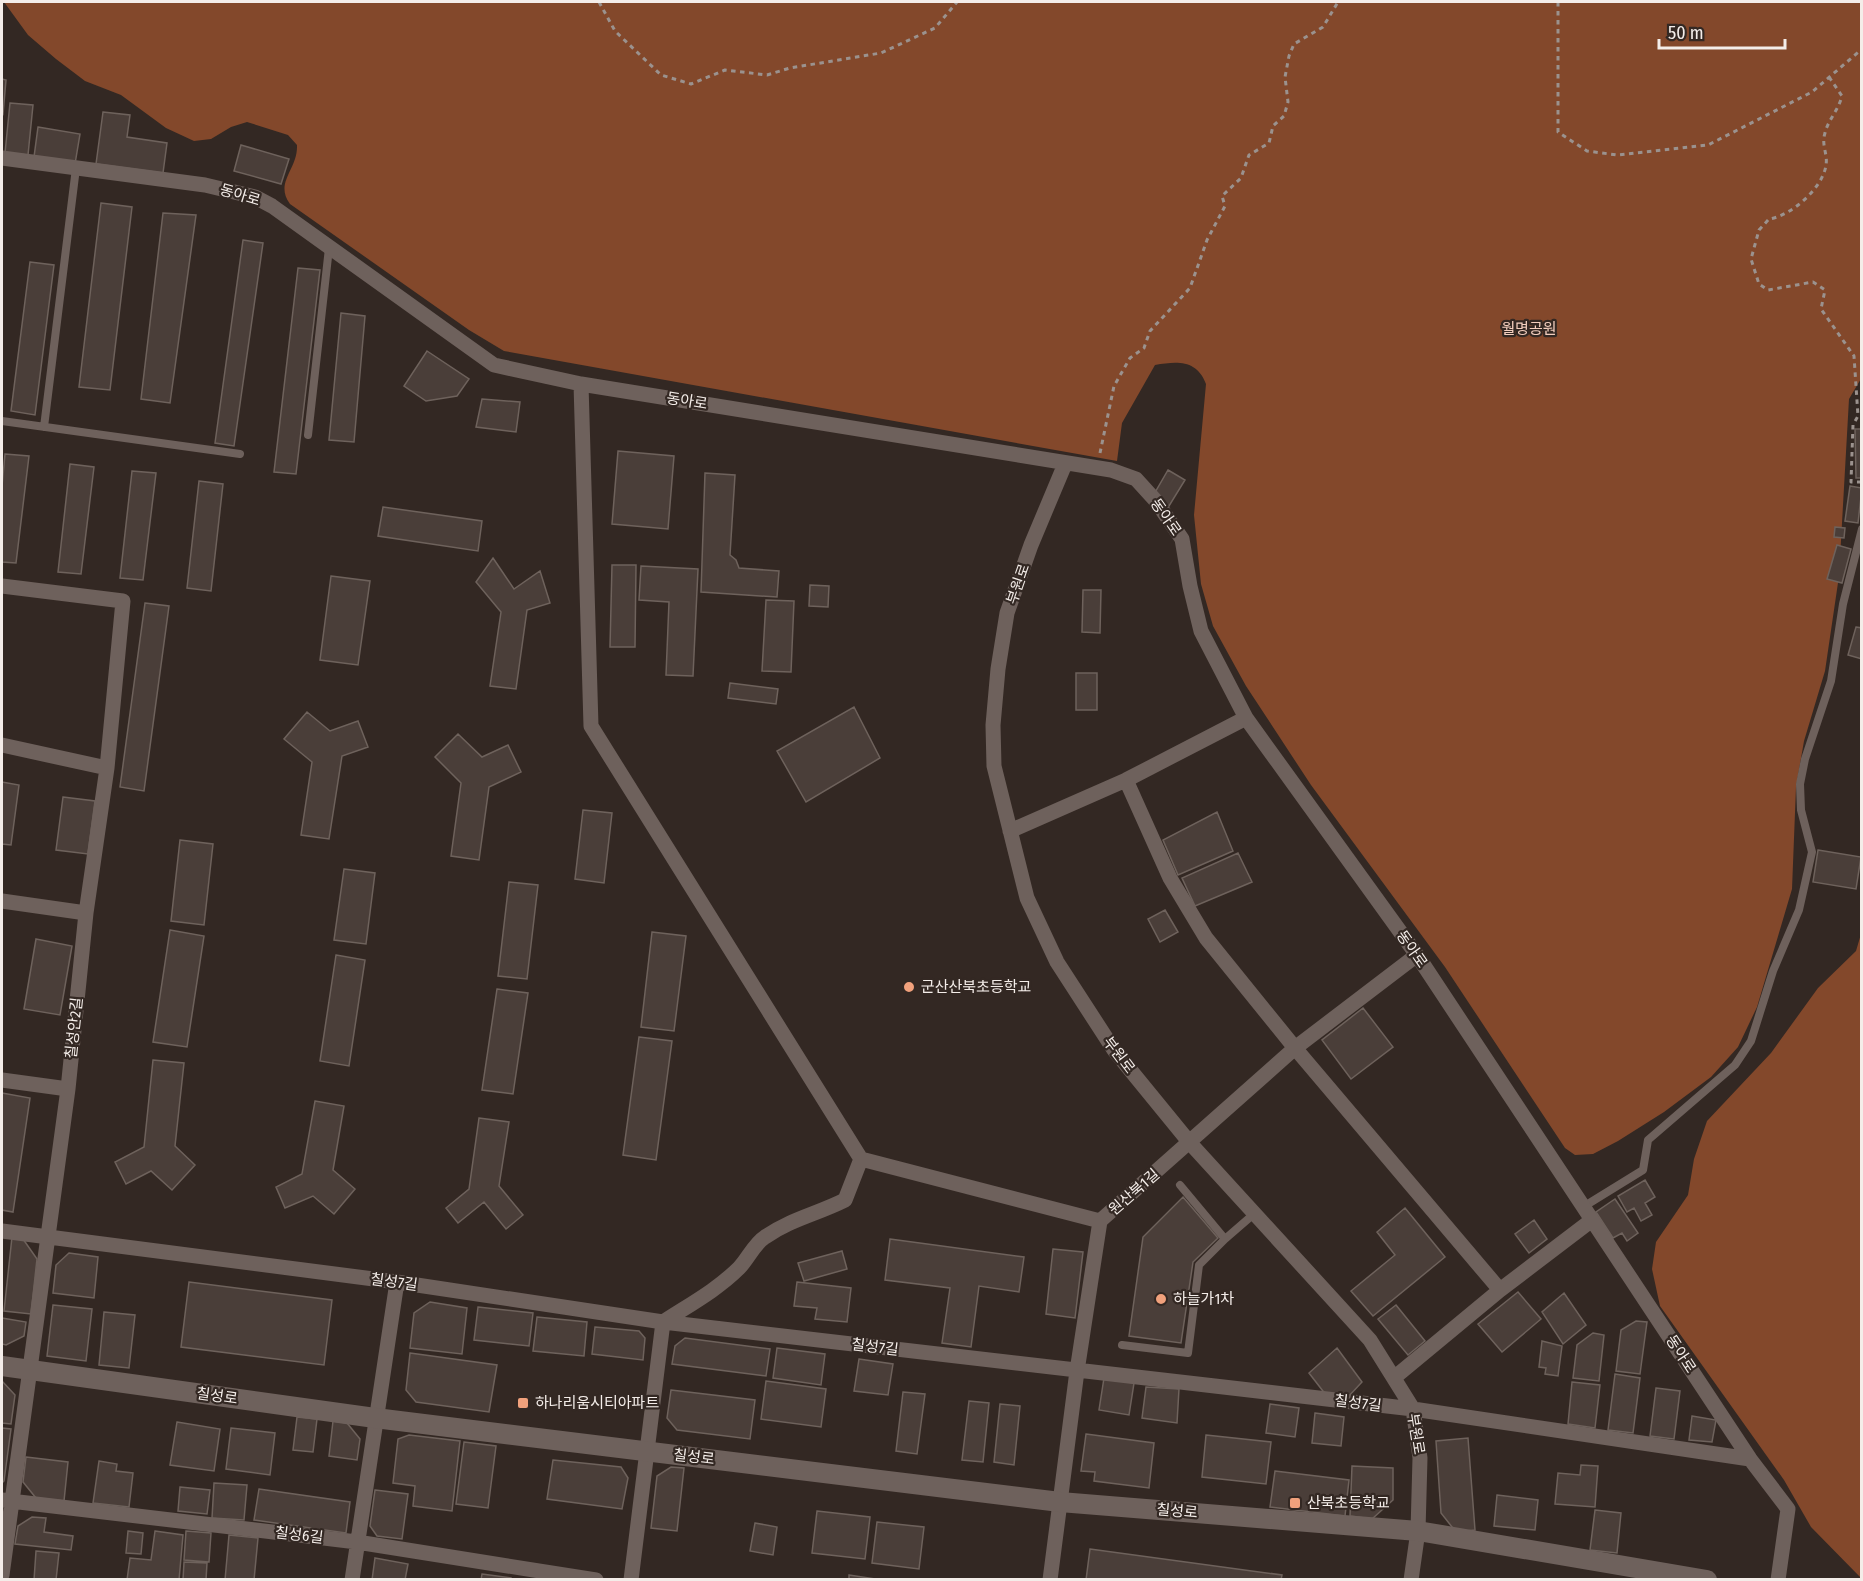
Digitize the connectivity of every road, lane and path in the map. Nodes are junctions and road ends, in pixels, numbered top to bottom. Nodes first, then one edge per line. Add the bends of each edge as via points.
1 (599, 2) edge
2 (957, 2) edge
3 (1338, 2) edge
4 (1558, 2) edge
5 (1862, 48) edge
6 (1829, 77) junction
7 (2, 158) edge
8 (76, 168) junction
9 (329, 248) junction
10 (581, 384) junction
11 (2, 421) edge
12 (44, 427) junction
13 (308, 435) dead end
14 (240, 454) dead end
15 (1065, 464) junction
16 (1095, 468) junction
17 (1862, 482) edge
18 (1862, 529) edge
19 (2, 586) edge
20 (1246, 718) junction
21 (2, 745) edge
22 (107, 768) junction
23 (1126, 780) junction
24 (1010, 831) junction
25 (2, 902) edge
26 (86, 913) junction
27 (1417, 955) junction
28 (1295, 1048) junction
29 (2, 1080) edge
30 (68, 1089) junction
31 (1190, 1143) junction
32 (861, 1160) junction
33 (1180, 1185) dead end
34 (1583, 1207) junction
35 (1255, 1213) junction
36 (1592, 1220) junction
37 (1100, 1221) junction
38 (2, 1231) edge
39 (46, 1236) junction
40 (1225, 1239) junction
41 (397, 1282) junction
42 (1500, 1290) junction
43 (663, 1322) junction
44 (1122, 1345) dead end
45 (2, 1366) edge
46 (29, 1370) junction
47 (1077, 1371) junction
48 (1395, 1377) junction
49 (1413, 1409) junction
50 (375, 1418) junction
51 (646, 1451) junction
52 (1750, 1459) junction
53 (7, 1501) edge
54 (1060, 1502) junction
55 (1418, 1531) junction
56 (357, 1542) junction
57 (2, 1575) edge
58 (352, 1580) edge
59 (596, 1580) edge
60 (631, 1580) edge
61 (1050, 1580) edge
62 (1411, 1580) edge
63 (1707, 1580) edge
64 (1778, 1580) edge

1 - 2 path via 615,31 661,75 691,84 725,70 766,75 881,52 935,27
3 - 16 path via 1323,27 1294,44 1285,77 1288,102 1284,116 1273,126 1269,143 1249,155 1241,178 1222,196 1225,206 1207,240 1190,288 1150,332 1144,348 1130,358 1114,386
4 - 6 path via 1558,132 1587,151 1617,155 1708,145 1812,92
5 - 6 path
6 - 17 path via 1842,96 1823,139 1827,162 1822,180 1814,192 1782,217 1769,219 1760,230 1751,259 1759,284 1768,290 1813,282 1825,290 1821,309 1854,356 1858,416 1852,425 1851,482
7 - 8 street, 동아로
8 - 9 street, 동아로 via 205,185 255,197
8 - 12 lane
9 - 10 street, 동아로 via 494,365
9 - 13 lane
10 - 15 street, 동아로
10 - 32 street via 591,726
11 - 12 lane
12 - 14 lane
15 - 16 street, 동아로
15 - 24 street, 부원로 via 1031,545 1007,613 1002,642 993,725 994,766
16 - 20 street, 동아로 via 1136,479 1182,539 1202,631
18 - 34 lane via 1843,604 1831,681 1800,784 1801,810 1812,852 1807,882 1751,1041 1736,1065 1648,1140 1643,1170
19 - 22 street, 칠성안2길 via 123,602
20 - 23 street
20 - 27 street, 동아로
21 - 22 street
22 - 26 street, 칠성안2길
23 - 24 street
23 - 28 street via 1170,878 1206,938
24 - 31 street, 부원로 via 1027,898 1057,962 1114,1050
25 - 26 street
26 - 30 street, 칠성안2길
27 - 28 street, 원산북1길
27 - 34 street, 동아로
28 - 31 street, 원산북1길
28 - 42 street
29 - 30 street
30 - 39 street, 칠성안2길
31 - 35 street, 부원로
31 - 37 street, 원산북1길
32 - 37 street
32 - 43 street via 844,1200 821,1212 795,1218 762,1239 720,1286
33 - 40 lane
34 - 36 street, 동아로
35 - 40 lane
35 - 48 street, 부원로 via 1370,1340
36 - 42 street
36 - 52 street, 동아로
37 - 47 street, 원산북1길
38 - 39 street, 칠성7길
39 - 41 street, 칠성7길
39 - 46 street, 칠성안2길
40 - 44 lane via 1199,1265 1188,1353
41 - 43 street, 칠성7길
41 - 50 street
42 - 48 street
43 - 47 street, 칠성7길
43 - 51 street
45 - 46 street, 칠성로
46 - 50 street, 칠성로
46 - 53 street, 칠성안2길
47 - 49 street, 칠성7길
47 - 54 street, 원산북1길
48 - 49 street, 부원로
49 - 52 street, 칠성7길
49 - 55 street, 부원로 via 1420,1458
50 - 51 street, 칠성로
50 - 56 street
51 - 54 street, 칠성로
51 - 60 street
52 - 64 street, 동아로 via 1788,1509
53 - 56 street, 칠성6길
53 - 57 street, 칠성안2길
54 - 55 street, 칠성로
54 - 61 street, 원산북1길
55 - 62 street, 부원로
55 - 63 street, 칠성로
56 - 58 street
56 - 59 street, 칠성6길

